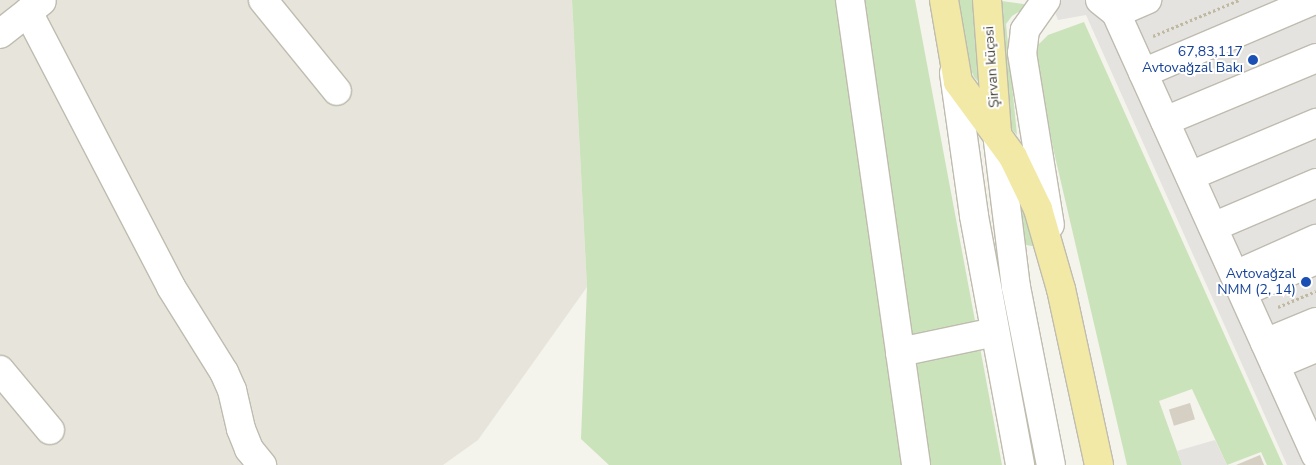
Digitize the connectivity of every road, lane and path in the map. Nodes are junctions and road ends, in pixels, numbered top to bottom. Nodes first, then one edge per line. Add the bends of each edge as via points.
1 (262, 0) edge
2 (850, 0) edge
3 (944, 0) edge
4 (987, 0) edge
5 (1046, 0) edge
6 (1147, 0) edge
7 (1239, 0) edge
8 (1314, 0) edge
9 (36, 6) edge
10 (1108, 6) edge
11 (0, 34) edge
12 (1153, 36) dead end
13 (1316, 58) edge
14 (954, 73) junction
15 (1143, 73) junction
16 (337, 91) dead end
17 (1165, 122) junction
18 (1316, 123) edge
19 (997, 133) junction
20 (1190, 176) junction
21 (1316, 183) edge
22 (1213, 227) junction
23 (1316, 239) edge
24 (1316, 260) edge
25 (1239, 284) junction
26 (1016, 287) junction
27 (1061, 288) junction
28 (1316, 291) edge
29 (1278, 307) dead end
30 (1316, 322) edge
31 (995, 332) junction
32 (1316, 348) edge
33 (900, 352) junction
34 (1270, 354) junction
35 (0, 370) edge
36 (1308, 414) edge
37 (50, 430) dead end
38 (1316, 455) edge
39 (262, 465) edge
40 (916, 465) edge
41 (1020, 465) edge
42 (1051, 465) edge
43 (1099, 465) edge

1 - 16 street
2 - 33 street
3 - 14 main road
4 - 19 main road, Şirvan küçəsi
5 - 27 street via 1025,30 1022,53
6 - 10 street
7 - 12 path
8 - 15 street
9 - 11 street
9 - 39 street via 171,287 224,372 249,449
10 - 15 street
13 - 17 street
14 - 19 main road via 962,89
14 - 31 street via 974,216
15 - 17 street
17 - 20 street
18 - 20 street
19 - 26 street
19 - 27 main road via 1033,195
20 - 22 street
21 - 22 street
22 - 25 street
23 - 25 street
24 - 25 street
25 - 34 street
26 - 27 street via 1019,267 1032,259 1048,265
26 - 42 street
27 - 43 main road
28 - 29 path
30 - 34 street
31 - 33 street
31 - 41 street
32 - 34 street
33 - 40 street
34 - 36 street
35 - 37 street
36 - 38 street

